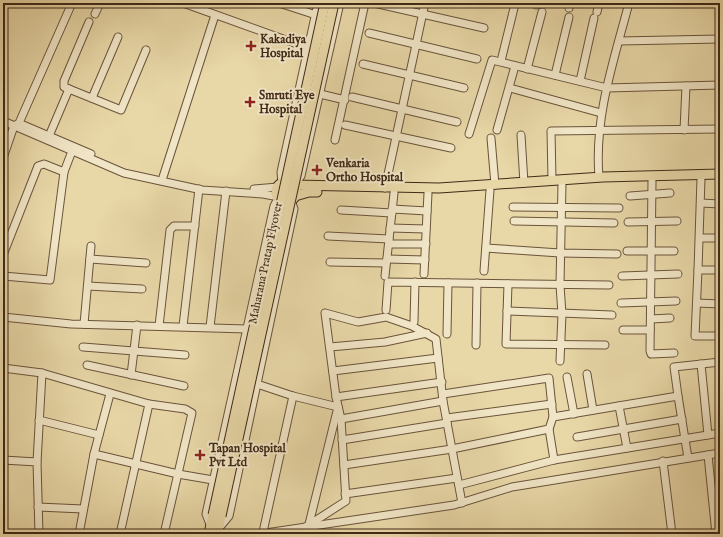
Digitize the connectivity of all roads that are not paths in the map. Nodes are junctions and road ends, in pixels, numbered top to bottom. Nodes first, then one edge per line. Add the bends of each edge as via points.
1 (72, 3) edge
2 (100, 3) edge
3 (182, 3) edge
4 (279, 3) edge
5 (318, 3) edge
6 (325, 3) edge
7 (334, 3) edge
8 (340, 3) edge
9 (365, 3) edge
10 (374, 3) edge
11 (425, 3) edge
12 (599, 3) edge
13 (629, 3) edge
14 (515, 4) dead end
15 (542, 12) dead end
16 (96, 14) dead end
17 (215, 15) junction
18 (316, 15) junction
19 (422, 15) junction
20 (569, 17) dead end
21 (89, 22) dead end
22 (484, 28) dead end
23 (369, 33) dead end
24 (118, 37) dead end
25 (720, 39) edge
26 (619, 41) junction
27 (416, 45) junction
28 (308, 48) junction
29 (146, 50) dead end
30 (477, 59) dead end
31 (501, 61) junction
32 (363, 64) dead end
33 (515, 66) junction
34 (527, 68) junction
35 (409, 74) junction
36 (555, 75) junction
37 (580, 81) junction
38 (720, 85) edge
39 (686, 86) junction
40 (464, 88) dead end
41 (510, 88) junction
42 (607, 88) junction
43 (69, 89) junction
44 (320, 94) junction
45 (92, 98) junction
46 (349, 98) junction
47 (402, 109) junction
48 (601, 113) junction
49 (3, 116) edge
50 (3, 121) edge
51 (457, 122) dead end
52 (17, 124) junction
53 (345, 125) dead end
54 (497, 130) dead end
55 (684, 130) junction
56 (720, 130) edge
57 (600, 131) junction
58 (469, 134) dead end
59 (396, 135) junction
60 (521, 135) dead end
61 (49, 136) junction
62 (491, 138) dead end
63 (335, 140) dead end
64 (451, 148) dead end
65 (72, 151) junction
66 (3, 158) edge
67 (64, 172) junction
68 (720, 174) edge
69 (163, 177) junction
70 (701, 178) junction
71 (720, 178) edge
72 (599, 179) junction
73 (552, 180) junction
74 (652, 181) junction
75 (524, 183) junction
76 (562, 183) junction
77 (280, 185) junction
78 (294, 186) junction
79 (385, 188) junction
80 (492, 188) junction
81 (198, 189) junction
82 (226, 191) junction
83 (394, 193) junction
84 (428, 193) junction
85 (670, 193) dead end
86 (652, 194) junction
87 (630, 196) dead end
88 (279, 197) junction
89 (293, 198) junction
90 (701, 203) junction
91 (720, 204) edge
92 (513, 207) dead end
93 (562, 207) junction
94 (619, 208) dead end
95 (340, 210) dead end
96 (392, 211) junction
97 (427, 211) junction
98 (514, 221) dead end
99 (561, 222) junction
100 (628, 222) dead end
101 (652, 222) junction
102 (678, 222) dead end
103 (614, 223) dead end
104 (195, 226) junction
105 (390, 228) junction
106 (426, 229) junction
107 (328, 236) dead end
108 (700, 238) junction
109 (720, 238) edge
110 (389, 241) junction
111 (426, 244) junction
112 (91, 246) dead end
113 (486, 248) junction
114 (626, 251) dead end
115 (651, 251) junction
116 (674, 251) dead end
117 (560, 253) junction
118 (617, 254) dead end
119 (3, 255) edge
120 (90, 259) junction
121 (425, 260) junction
122 (387, 261) junction
123 (330, 262) dead end
124 (146, 263) dead end
125 (484, 270) dead end
126 (698, 270) junction
127 (720, 270) edge
128 (424, 274) dead end
129 (678, 274) dead end
130 (652, 275) junction
131 (3, 276) edge
132 (385, 276) dead end
133 (622, 276) dead end
134 (416, 282) junction
135 (448, 283) junction
136 (477, 283) junction
137 (508, 284) junction
138 (560, 285) junction
139 (609, 285) dead end
140 (88, 286) junction
141 (142, 289) dead end
142 (676, 301) dead end
143 (621, 303) dead end
144 (651, 303) junction
145 (698, 303) junction
146 (720, 304) edge
147 (386, 310) dead end
148 (507, 311) junction
149 (562, 314) junction
150 (612, 315) dead end
151 (3, 317) edge
152 (670, 318) dead end
153 (651, 319) junction
154 (414, 322) dead end
155 (84, 324) junction
156 (137, 325) junction
157 (158, 326) junction
158 (183, 326) junction
159 (210, 327) junction
160 (247, 329) junction
161 (623, 330) dead end
162 (650, 330) junction
163 (427, 333) junction
164 (446, 334) dead end
165 (720, 336) edge
166 (506, 344) junction
167 (562, 344) junction
168 (476, 345) dead end
169 (605, 345) dead end
170 (83, 347) dead end
171 (330, 347) junction
172 (134, 351) junction
173 (505, 352) dead end
174 (674, 353) dead end
175 (186, 355) dead end
176 (438, 358) junction
177 (560, 361) dead end
178 (720, 362) edge
179 (701, 364) junction
180 (87, 365) dead end
181 (3, 368) edge
182 (333, 371) junction
183 (42, 373) junction
184 (587, 374) dead end
185 (132, 375) junction
186 (567, 377) dead end
187 (442, 382) junction
188 (257, 384) junction
189 (184, 386) dead end
190 (110, 394) junction
191 (293, 396) junction
192 (678, 396) junction
193 (336, 397) junction
194 (443, 397) junction
195 (149, 404) junction
196 (552, 404) junction
197 (619, 406) junction
198 (338, 407) junction
199 (593, 410) junction
200 (574, 414) junction
201 (553, 417) junction
202 (341, 419) junction
203 (682, 419) junction
204 (39, 420) junction
205 (447, 421) junction
206 (549, 430) junction
207 (625, 430) junction
208 (720, 433) edge
209 (99, 435) junction
210 (708, 435) junction
211 (577, 437) dead end
212 (685, 439) junction
213 (342, 440) junction
214 (627, 448) junction
215 (452, 449) junction
216 (720, 453) edge
217 (94, 454) junction
218 (708, 455) junction
219 (688, 458) junction
220 (3, 460) edge
221 (554, 460) junction
222 (663, 461) junction
223 (37, 462) junction
224 (136, 464) junction
225 (344, 465) junction
226 (178, 474) junction
227 (213, 480) junction
228 (458, 482) junction
229 (345, 494) junction
230 (462, 503) junction
231 (38, 507) junction
232 (83, 509) junction
233 (217, 516) junction
234 (306, 526) junction
235 (214, 531) edge
236 (261, 533) edge
237 (38, 534) edge
238 (79, 534) edge
239 (120, 534) edge
240 (164, 534) edge
241 (672, 534) edge
242 (716, 534) edge

1 - 52 street
2 - 16 street
3 - 17 street
4 - 18 street
5 - 18 street
6 - 233 main road, Maharana Pratap Flyover, bridge
7 - 233 main road, Maharana Pratap Flyover, bridge
8 - 44 street
9 - 46 street
10 - 19 street
11 - 19 street
12 - 37 street
13 - 26 street
14 - 31 street
15 - 34 street
17 - 28 street
17 - 69 street
18 - 28 street
19 - 22 street
19 - 27 street
20 - 36 street
21 - 43 street via 63,84
23 - 27 street
24 - 45 street
25 - 26 street
26 - 42 street
27 - 30 street
27 - 35 street
28 - 77 street
29 - 45 street via 123,108 118,110
31 - 33 street
31 - 58 street via 492,60
32 - 35 street
33 - 34 street
33 - 41 street
34 - 36 street
35 - 40 street
35 - 47 street
36 - 37 street
37 - 42 street
38 - 39 street
39 - 42 street
39 - 55 street
41 - 48 street
41 - 54 street
42 - 48 street
43 - 45 street
43 - 61 street
44 - 46 street
44 - 78 street via 301,176
46 - 47 street
46 - 63 street
47 - 51 street
47 - 59 street
48 - 57 street
49 - 52 street
50 - 52 street
52 - 61 street
52 - 65 street
52 - 66 street
53 - 59 street
55 - 56 street
55 - 57 street
57 - 72 street via 597,160
57 - 73 street via 551,131
59 - 64 street
59 - 79 street
60 - 75 street
61 - 69 street via 126,168
62 - 80 street
65 - 67 street
65 - 81 street via 124,173
67 - 119 street via 44,164 38,166
67 - 131 street via 50,280
68 - 72 main road
69 - 77 street via 203,185 264,189
70 - 71 main road
70 - 74 main road
70 - 90 street
72 - 73 main road
72 - 74 main road
72 - 76 main road
73 - 75 main road
74 - 86 street
75 - 80 main road
76 - 80 main road
76 - 93 street
77 - 78 main road via 289,182
77 - 88 main road via 277,192
78 - 79 main road
78 - 89 main road via 296,191
79 - 80 main road
80 - 84 main road
80 - 113 street
81 - 82 street
81 - 104 street
82 - 88 street
82 - 159 street
83 - 84 main road
83 - 89 main road via 309,192
83 - 96 street
84 - 97 street
85 - 86 street
86 - 87 street
86 - 101 street
88 - 89 main road via 284,201
88 - 160 street via 274,206
89 - 188 street via 294,209
90 - 91 street
90 - 108 street
92 - 93 street
93 - 94 street
93 - 99 street
95 - 96 street
96 - 97 street
96 - 105 street
97 - 106 street
98 - 99 street
99 - 103 street
99 - 117 street
100 - 101 street
101 - 102 street
101 - 115 street
104 - 157 street via 174,226 170,230
104 - 158 street
105 - 106 street
105 - 110 street
106 - 111 street
107 - 110 street
108 - 109 street
108 - 126 street
110 - 111 street
110 - 122 street
111 - 121 street
112 - 120 street
113 - 117 street
113 - 125 street
114 - 115 street
115 - 116 street
115 - 130 street
117 - 118 street
117 - 138 street
120 - 124 street
120 - 140 street
121 - 122 street
121 - 128 street
122 - 123 street
122 - 132 street
126 - 127 street
126 - 145 street
129 - 130 street
130 - 133 street
130 - 144 street
134 - 135 street
134 - 147 street via 388,282
134 - 154 street
135 - 136 street
135 - 164 street
136 - 137 street
136 - 168 street
137 - 138 street
137 - 148 street
138 - 139 street
138 - 149 street
140 - 141 street
140 - 155 street
142 - 144 street
143 - 144 street
144 - 153 street
145 - 146 street
145 - 165 street via 695,336
148 - 149 street
148 - 166 street
149 - 150 street
149 - 167 street
151 - 155 street
152 - 153 street
153 - 162 street
155 - 156 street
156 - 157 street
156 - 172 street
157 - 158 street
158 - 159 street
159 - 160 street
160 - 227 street
161 - 162 street
162 - 174 street via 651,354
163 - 171 street via 385,342
163 - 171 street via 386,317 358,322 325,313
163 - 176 street via 436,339
166 - 167 street
166 - 173 street
167 - 169 street
167 - 177 street
170 - 172 street
171 - 182 street
172 - 175 street
172 - 185 street
176 - 182 street
176 - 187 street
178 - 179 street
179 - 192 street via 674,367
179 - 210 street
180 - 185 street
181 - 183 street
182 - 193 street
183 - 190 street
183 - 204 street
184 - 199 street
185 - 189 street
186 - 200 street
187 - 193 street
187 - 194 street
188 - 191 street
188 - 235 street via 229,516
190 - 195 street
190 - 209 street
191 - 198 street
191 - 236 street
192 - 197 street
192 - 203 street
193 - 198 street
194 - 196 street via 549,378
194 - 202 street
194 - 205 street
195 - 224 street
195 - 226 street via 185,409 192,413
196 - 201 street
196 - 205 street
197 - 199 street
197 - 207 street
198 - 202 street
198 - 234 street
199 - 200 street
200 - 201 street
201 - 206 street
202 - 213 street
203 - 207 street
203 - 212 street
204 - 209 street
204 - 223 street
205 - 213 street
205 - 215 street
206 - 215 street
206 - 221 street
207 - 211 street
207 - 214 street
208 - 210 street
209 - 217 street
210 - 212 street
212 - 214 street
212 - 219 street
213 - 225 street
214 - 221 street
215 - 225 street
215 - 228 street
216 - 218 street
217 - 224 street
217 - 232 street
218 - 219 street
218 - 242 street
219 - 222 street
220 - 223 street
221 - 228 street
222 - 230 street via 512,487
222 - 241 street
223 - 231 street
224 - 226 street
224 - 239 street
225 - 229 street
226 - 227 street
226 - 240 street
227 - 235 street via 206,514
228 - 229 street
228 - 230 street
229 - 234 street via 346,500
230 - 234 street via 372,519
231 - 232 street
231 - 237 street
232 - 238 street
233 - 235 main road, Maharana Pratap Flyover
234 - 236 street

